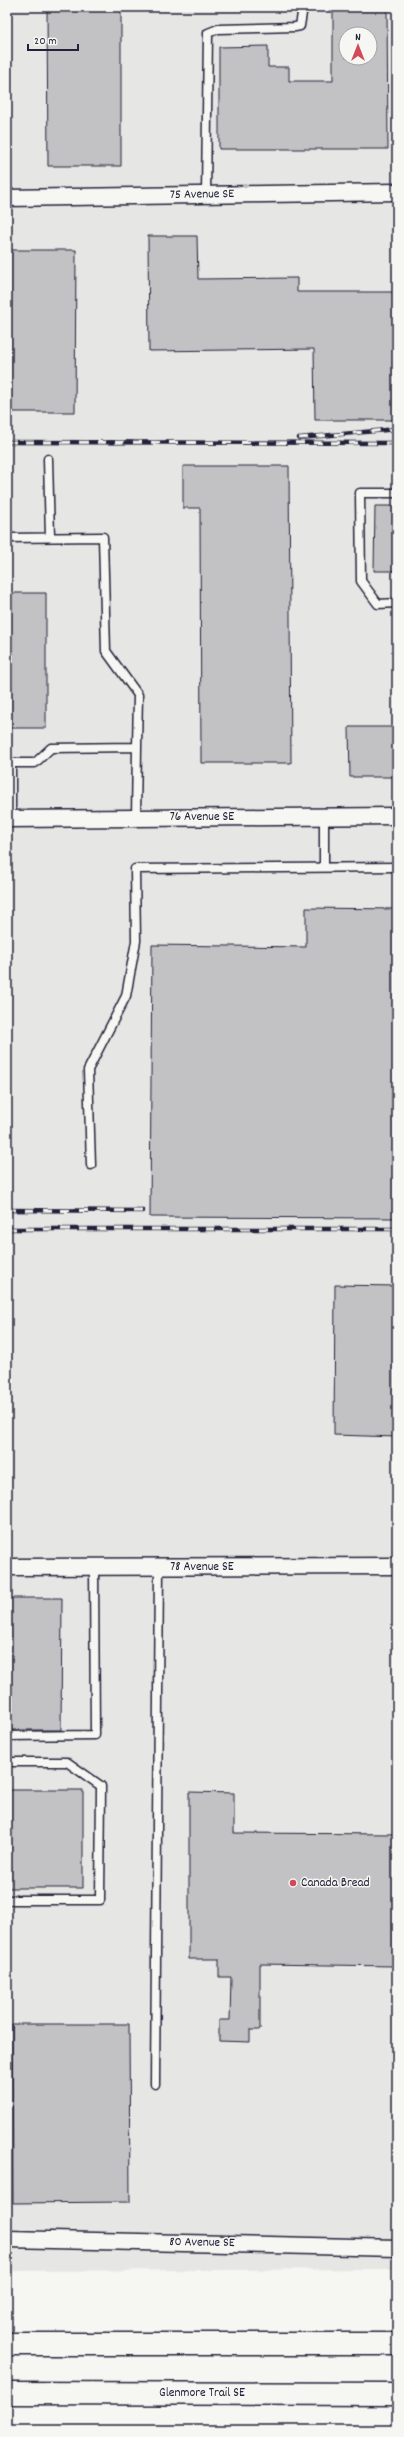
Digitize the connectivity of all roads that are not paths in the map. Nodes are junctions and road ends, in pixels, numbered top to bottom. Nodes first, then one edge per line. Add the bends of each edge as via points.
1 (303, 7) edge
2 (397, 192) edge
3 (206, 195) junction
4 (7, 198) edge
5 (48, 460) dead end
6 (397, 493) edge
7 (50, 537) junction
8 (7, 538) edge
9 (397, 603) edge
10 (137, 747) junction
11 (9, 763) edge
12 (397, 816) edge
13 (324, 817) junction
14 (136, 818) junction
15 (9, 819) edge
16 (324, 867) junction
17 (397, 867) edge
18 (91, 1165) dead end
19 (397, 1566) edge
20 (7, 1567) edge
21 (94, 1567) junction
22 (159, 1567) junction
23 (7, 1736) edge
24 (7, 1762) edge
25 (7, 1900) edge
26 (155, 2084) dead end
27 (7, 2239) edge
28 (397, 2248) edge
29 (7, 2344) edge
30 (397, 2344) edge
31 (7, 2393) edge
32 (397, 2394) edge

1 - 3 lane via 300,26 218,29 208,33
2 - 3 street, 75 Avenue SE
3 - 4 street, 75 Avenue SE
5 - 7 lane
6 - 9 lane via 360,494 361,581 378,604
7 - 8 lane
7 - 10 lane via 103,537 106,651 138,695
10 - 11 lane via 51,748 35,763
10 - 14 lane
11 - 15 lane
12 - 13 street, 76 Avenue SE
13 - 14 street, 76 Avenue SE
13 - 16 lane
14 - 15 street, 76 Avenue SE
16 - 17 lane
16 - 18 lane via 135,869 136,942 126,996 88,1070
19 - 22 street, 78 Avenue SE
20 - 21 street, 78 Avenue SE
21 - 22 street, 78 Avenue SE
21 - 23 lane via 95,1735
22 - 26 lane
24 - 25 lane via 67,1762 101,1786 100,1900
27 - 28 street, 80 Avenue SE
29 - 30 main road
31 - 32 main road, Glenmore Trail SE

